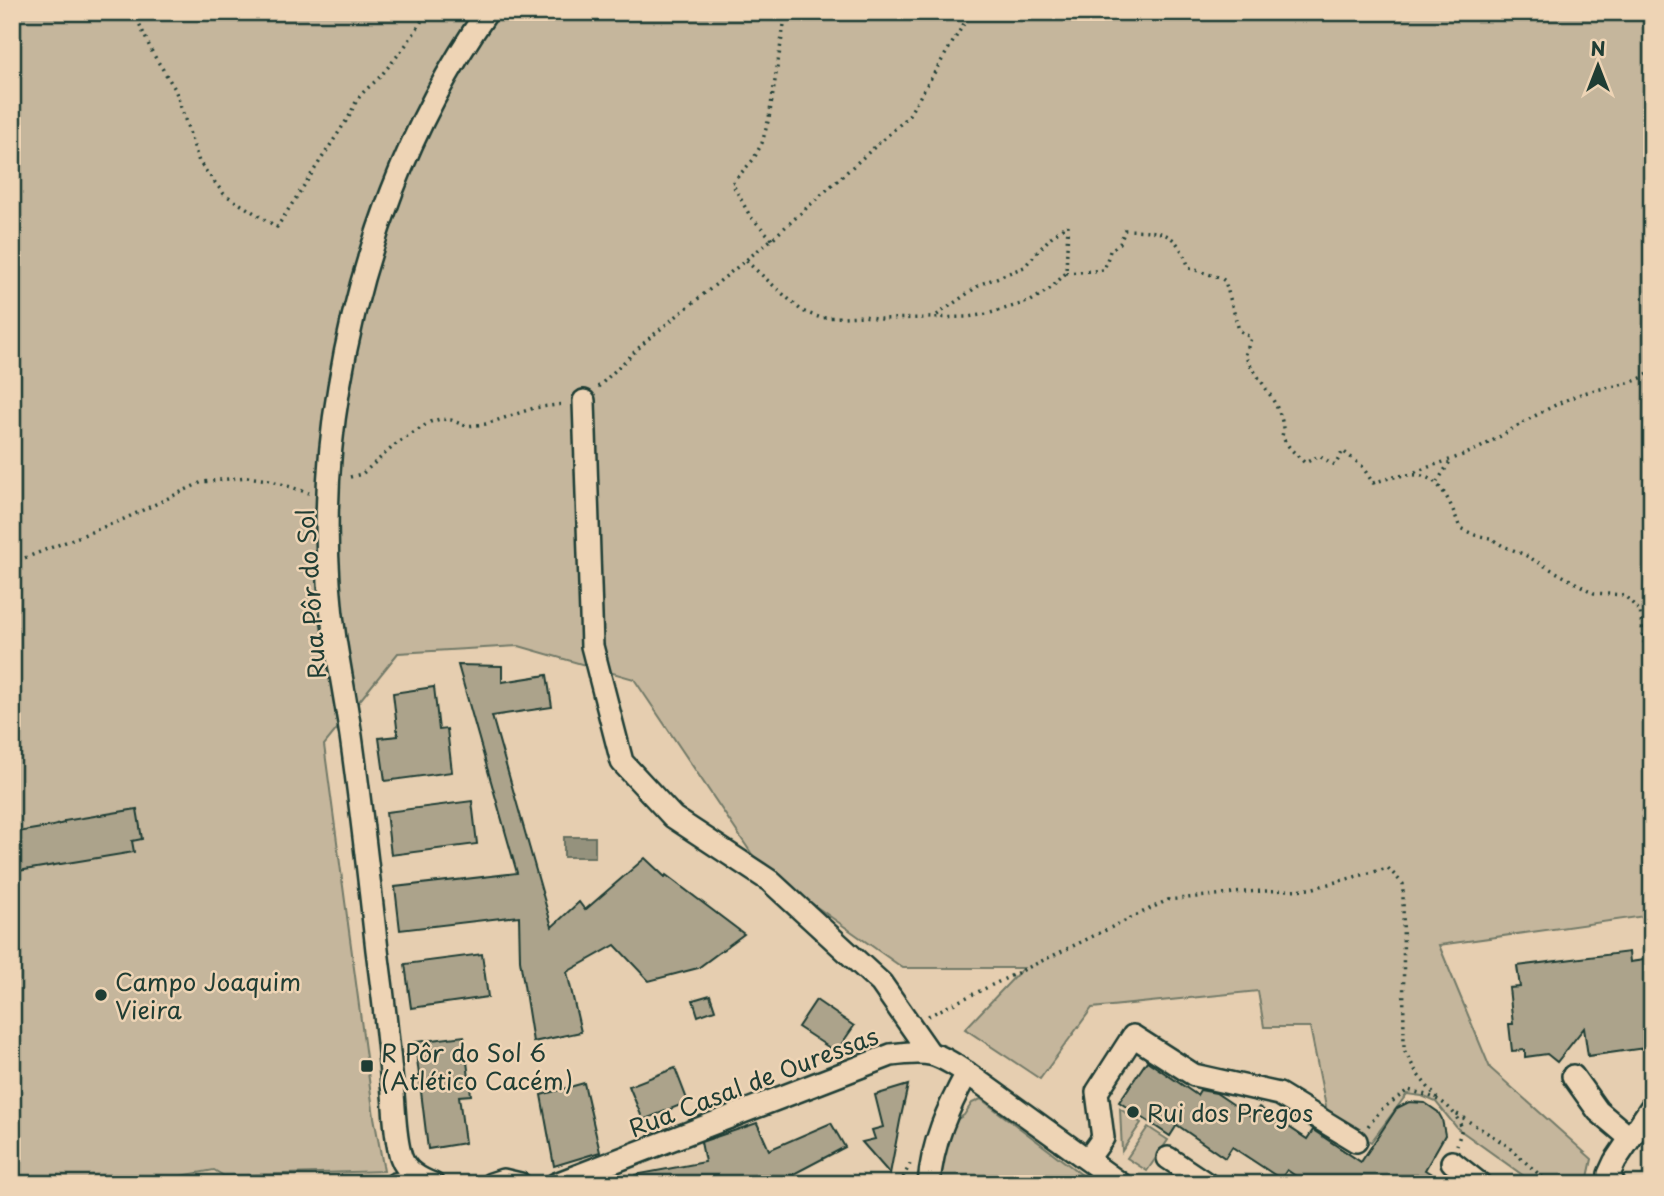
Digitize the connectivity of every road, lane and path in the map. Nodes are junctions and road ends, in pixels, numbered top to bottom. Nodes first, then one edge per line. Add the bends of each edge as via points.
1 (134, 12) edge
2 (426, 12) edge
3 (487, 12) edge
4 (786, 12) edge
5 (971, 12) edge
6 (772, 239) junction
7 (746, 261) junction
8 (1066, 273) junction
9 (935, 317) junction
10 (1652, 371) edge
11 (584, 401) junction
12 (1451, 460) junction
13 (1413, 473) junction
14 (322, 478) junction
15 (1437, 482) junction
16 (12, 563) edge
17 (1652, 652) edge
18 (910, 1024) junction
19 (929, 1052) junction
20 (967, 1073) junction
21 (1573, 1076) dead end
22 (1437, 1098) junction
23 (1652, 1107) edge
24 (1456, 1113) junction
25 (1630, 1138) junction
26 (1356, 1141) joint
27 (1168, 1158) dead end
28 (1088, 1159) junction
29 (1452, 1162) joint
30 (417, 1181) edge
31 (491, 1184) edge
32 (520, 1184) edge
33 (556, 1184) edge
34 (929, 1184) edge
35 (1121, 1184) edge
36 (1207, 1184) edge
37 (1480, 1184) edge
38 (1550, 1184) edge
39 (1614, 1184) edge

1 - 2 path via 174,89 199,162 224,194 277,228 357,97 382,74
3 - 14 street, Rua Pôr do Sol via 418,133 383,215 348,337
4 - 6 path via 762,143 732,183 750,216
5 - 6 path via 907,118
6 - 7 path
7 - 9 path via 802,311 821,318
7 - 11 path via 647,340
8 - 9 path via 1031,301 968,317
8 - 9 path via 1068,224 1024,267 981,284
8 - 13 path via 1104,270 1110,251 1125,230 1175,239 1189,268 1225,281 1239,330 1251,338 1245,356 1280,415 1282,436 1295,454 1305,463 1319,456 1335,465 1343,451 1373,482
10 - 12 path via 1643,378 1583,393
11 - 14 path via 534,408 486,424 466,426 440,419 395,445 362,474
11 - 18 street via 592,646 622,762 673,817 770,881 881,983
12 - 13 path
12 - 15 path
13 - 15 path
14 - 16 path via 313,494 247,477 202,482
14 - 30 street, Rua Pôr do Sol via 334,636 351,734 397,1134 401,1157
15 - 17 path via 1460,528 1523,554 1594,593 1624,595 1640,611 1644,642
18 - 19 street
18 - 22 path via 1168,900 1310,889 1388,868 1403,884 1404,1050
19 - 20 street
19 - 33 street, Rua Casal de Ouressas via 891,1055
20 - 28 street
20 - 34 street via 936,1140
21 - 25 street via 1598,1111
22 - 24 path
22 - 26 path via 1408,1090 1382,1109
23 - 25 street
24 - 29 path via 1462,1128
24 - 38 path via 1506,1144
25 - 39 street via 1609,1174
26 - 28 street via 1279,1094 1194,1075 1133,1036 1097,1092 1103,1138
27 - 36 street
28 - 35 street
29 - 37 street
31 - 32 street via 503,1180

